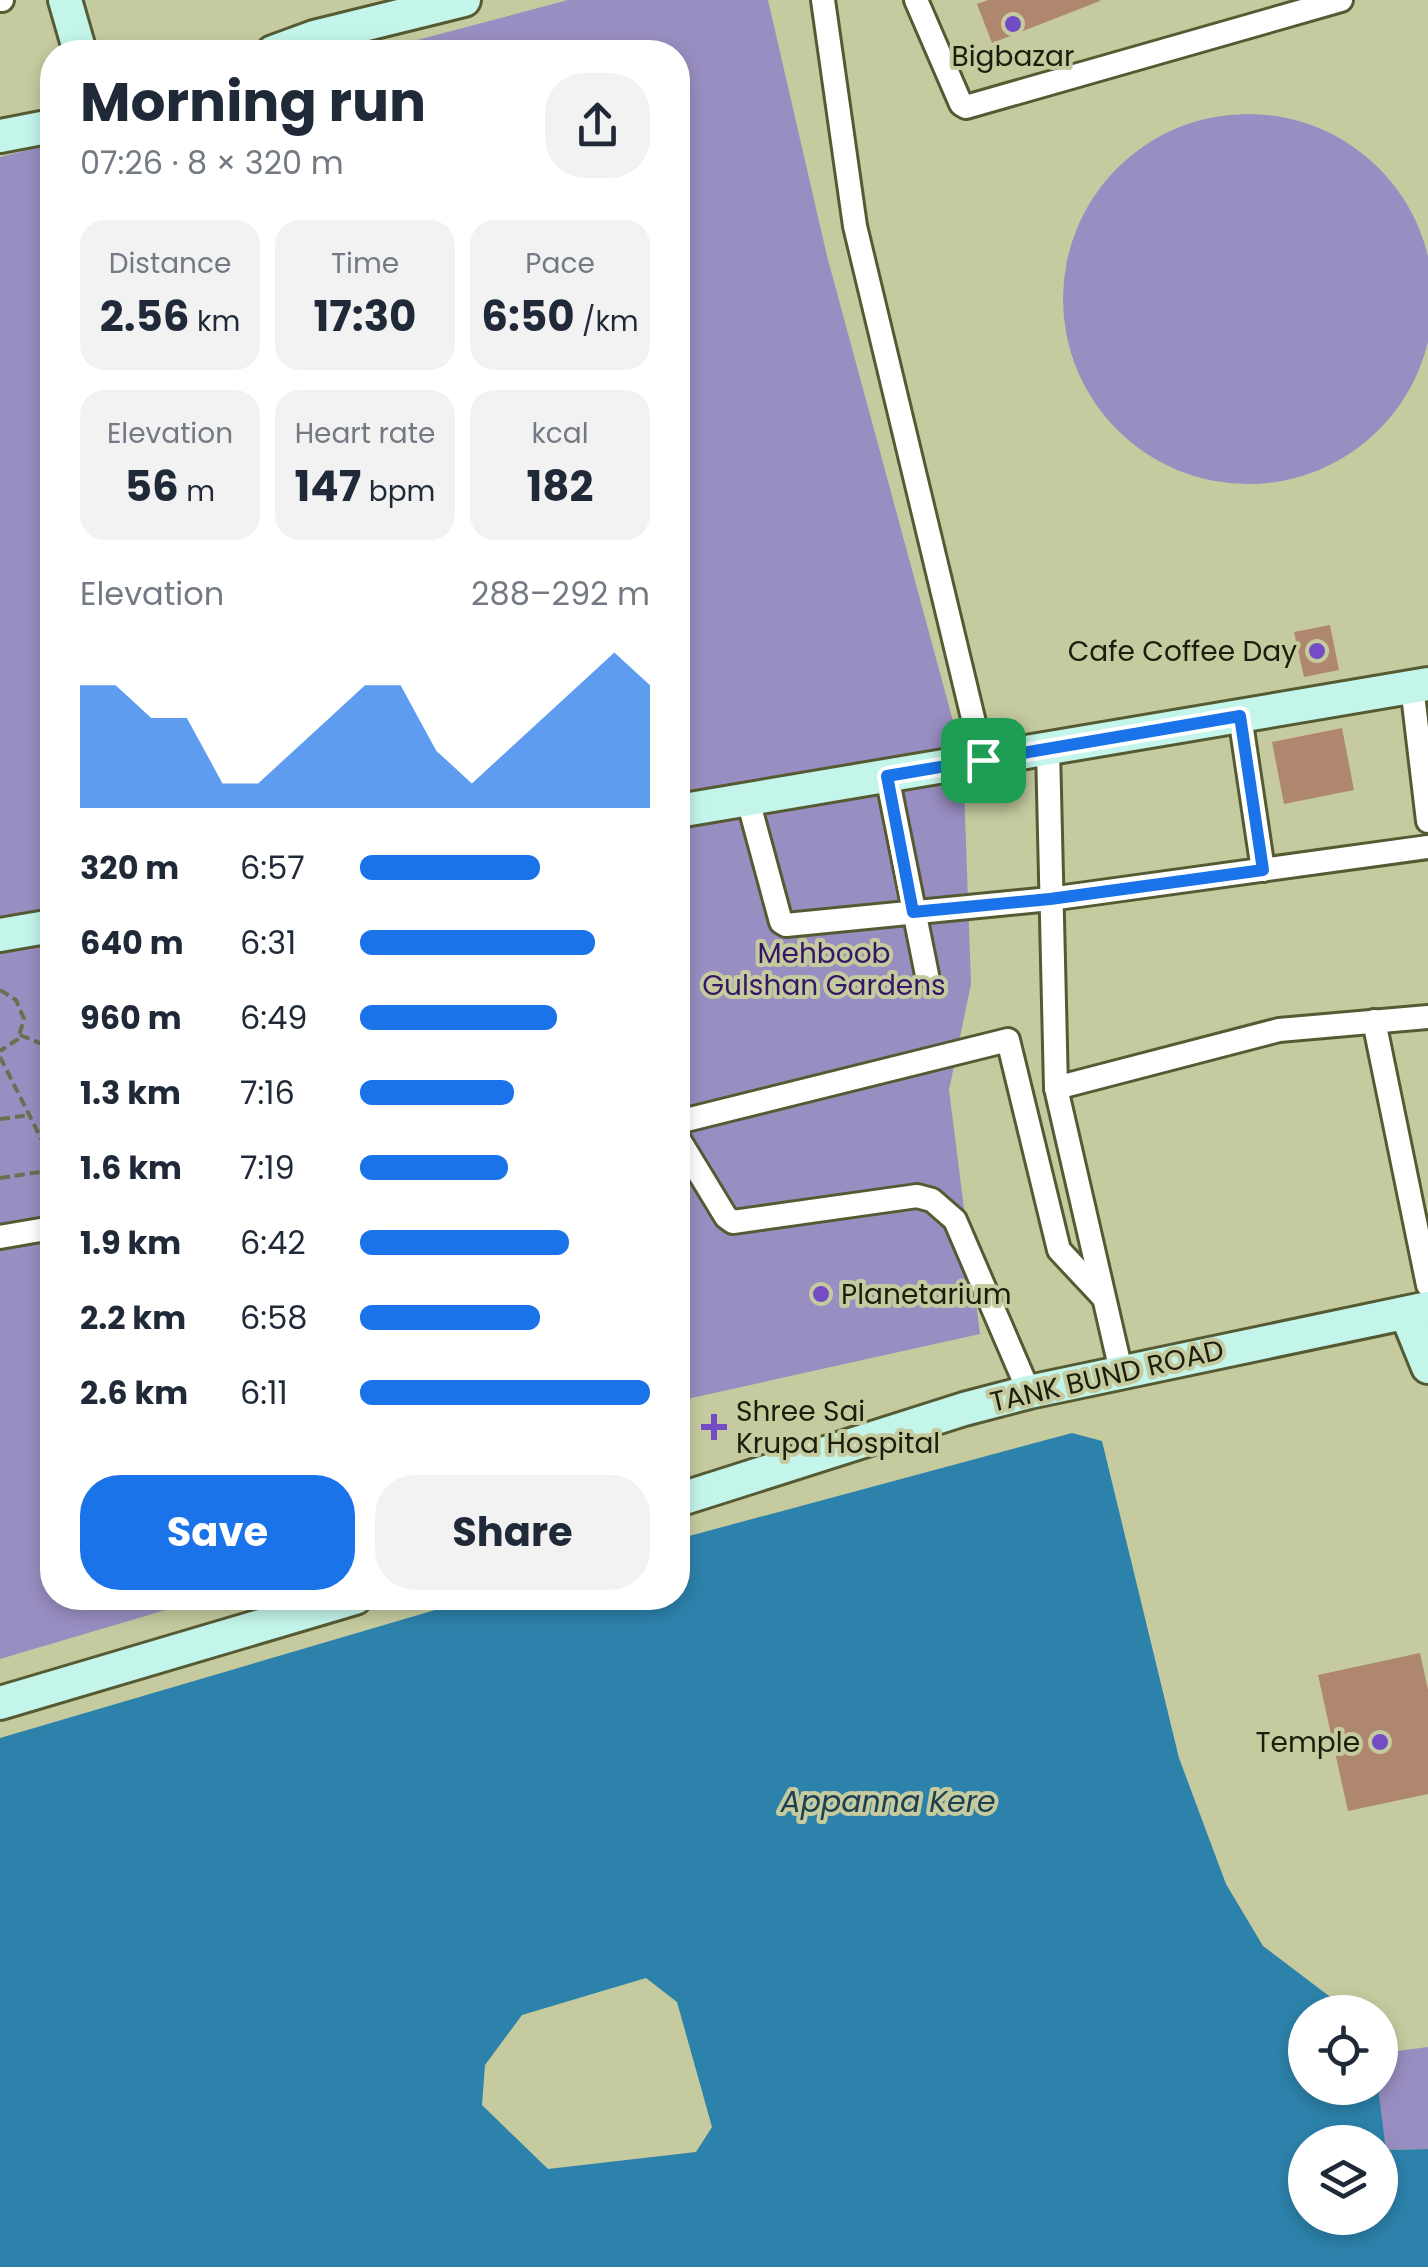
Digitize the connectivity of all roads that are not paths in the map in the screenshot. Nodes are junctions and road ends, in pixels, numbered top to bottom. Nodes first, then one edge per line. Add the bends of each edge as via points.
1 (65, 0) edge
2 (464, 0) edge
3 (824, 0) edge
4 (916, 0) edge
5 (1341, 0) edge
6 (77, 40) edge
7 (306, 40) edge
8 (40, 128) edge
9 (0, 136) edge
10 (1420, 685) edge
11 (1240, 716) junction
12 (1048, 749) junction
13 (983, 760) junction
14 (887, 776) junction
15 (748, 800) junction
16 (690, 809) edge
17 (1428, 820) edge
18 (1428, 847) edge
19 (1263, 870) junction
20 (1050, 899) junction
21 (913, 912) junction
22 (40, 928) edge
23 (0, 935) edge
24 (927, 975) dead end
25 (1428, 1016) edge
26 (1374, 1021) junction
27 (1056, 1088) junction
28 (690, 1119) edge
29 (690, 1158) edge
30 (40, 1230) edge
31 (0, 1237) edge
32 (1428, 1285) edge
33 (1106, 1300) junction
34 (1417, 1310) edge
35 (1428, 1366) edge
36 (1120, 1371) junction
37 (1029, 1392) junction
38 (690, 1496) edge
39 (315, 1610) edge
40 (0, 1704) edge

1 - 6 street
2 - 7 street
3 - 13 street via 855,226
4 - 5 street via 966,107
8 - 9 street
10 - 11 street
10 - 17 street
11 - 12 street
11 - 19 street
12 - 13 street
12 - 20 street
13 - 14 street
14 - 15 street
14 - 21 street
15 - 16 street
15 - 21 street via 782,924
18 - 19 street
19 - 20 street
20 - 21 street
20 - 27 street
21 - 24 street
22 - 23 street
25 - 26 street
26 - 27 street via 1279,1030
26 - 32 street
27 - 33 street
28 - 33 street via 1008,1040 1059,1250
29 - 37 street via 733,1222 917,1196 932,1200 955,1220
30 - 31 street
33 - 36 street
34 - 35 street
34 - 36 street, TANK BUND ROAD
36 - 37 street, TANK BUND ROAD
37 - 38 street, TANK BUND ROAD
39 - 40 street

